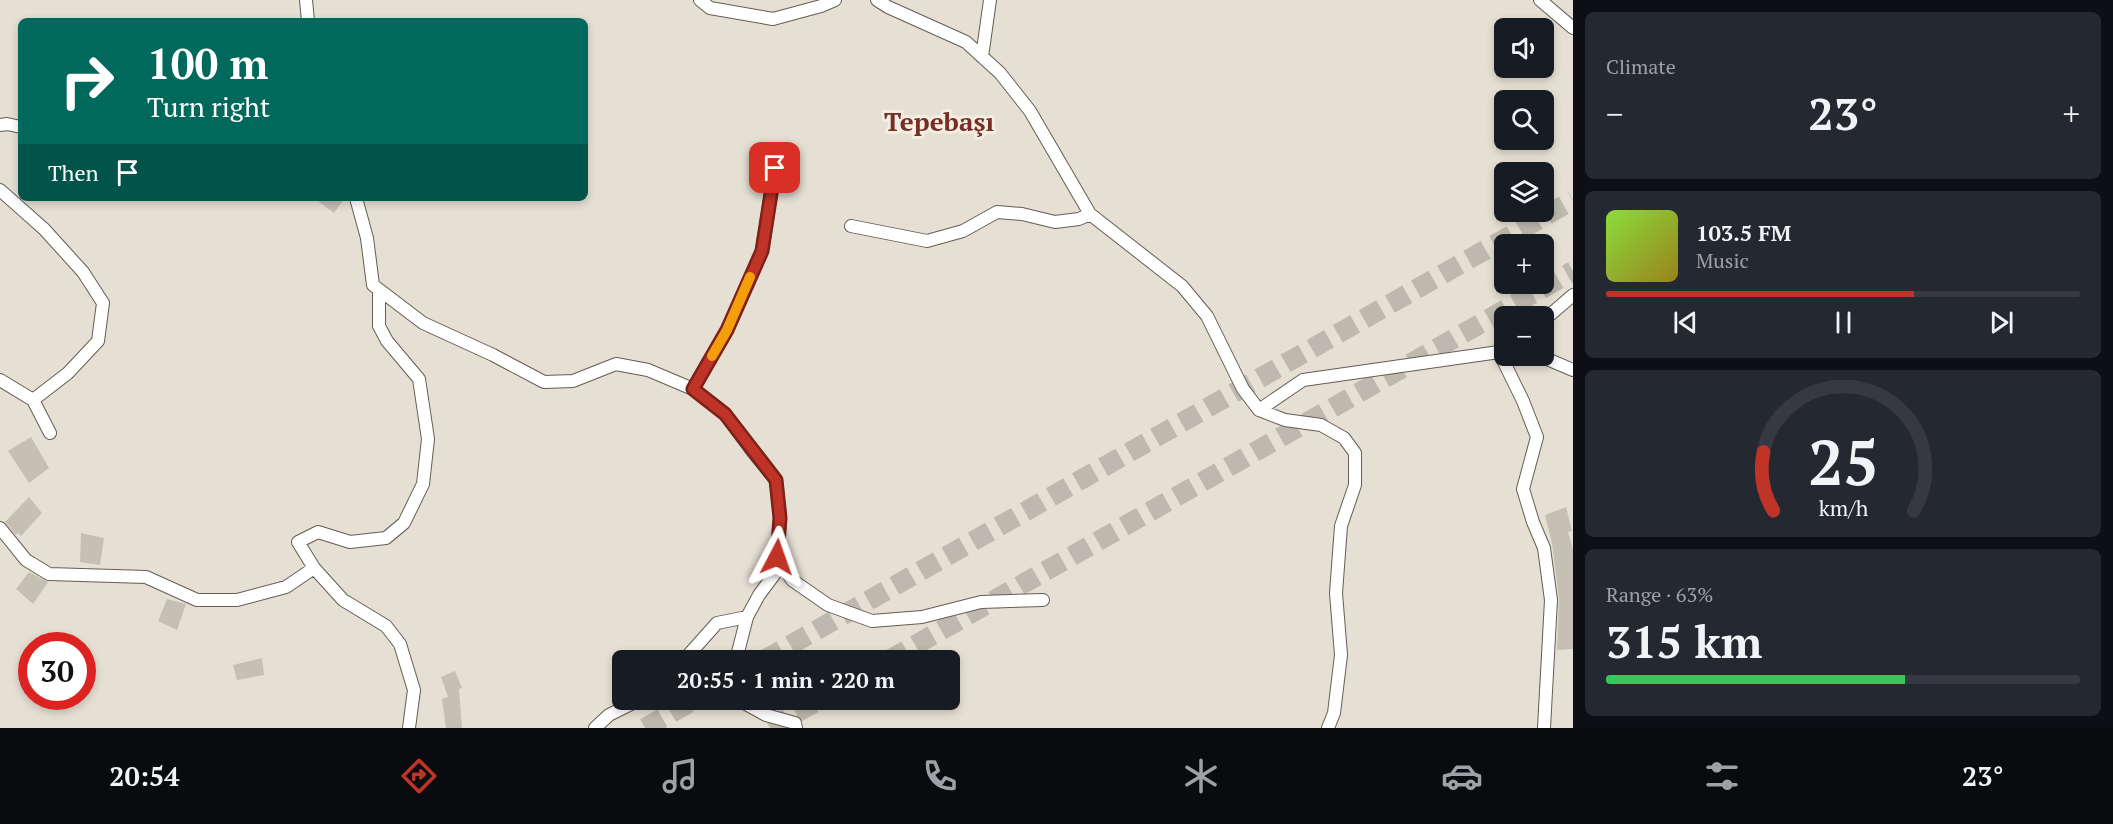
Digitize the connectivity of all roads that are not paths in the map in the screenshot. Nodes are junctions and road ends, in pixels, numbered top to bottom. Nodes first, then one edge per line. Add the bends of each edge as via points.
1 (306, 0) edge
2 (700, 0) edge
3 (835, 0) edge
4 (878, 0) edge
5 (990, 0) edge
6 (1540, 0) edge
7 (308, 18) edge
8 (1573, 28) edge
9 (982, 57) junction
10 (0, 125) edge
11 (18, 126) edge
12 (775, 168) dead end
13 (0, 190) edge
14 (357, 201) edge
15 (1090, 214) junction
16 (851, 226) dead end
17 (379, 291) junction
18 (1573, 295) edge
19 (1554, 311) edge
20 (1494, 351) edge
21 (1554, 362) edge
22 (1509, 366) edge
23 (1573, 370) edge
24 (0, 380) edge
25 (693, 389) junction
26 (33, 400) junction
27 (1259, 410) junction
28 (50, 433) dead end
29 (0, 528) edge
30 (782, 564) junction
31 (314, 568) junction
32 (1042, 600) dead end
33 (747, 616) junction
34 (693, 650) edge
35 (738, 650) edge
36 (619, 710) edge
37 (757, 710) edge
38 (409, 728) edge
39 (595, 728) edge
40 (796, 728) edge
41 (1328, 728) edge
42 (1544, 728) edge

1 - 7 street
2 - 3 street via 710,8 773,19
4 - 9 street via 966,42
5 - 9 street
6 - 8 street
9 - 15 street via 1030,111
10 - 11 street
12 - 25 street via 762,251 727,330
13 - 26 street via 75,263 103,303 98,341 68,374
14 - 17 street via 373,285
15 - 16 street via 1055,222 1022,213 997,212 963,231 927,241
15 - 27 street via 1182,286 1207,316 1243,389
17 - 25 street via 423,323 544,382 573,381 616,364 648,370
17 - 31 street via 379,326 418,379 428,439 423,484 404,523 386,538 350,542 318,532 298,542
18 - 19 street
20 - 27 street via 1303,380
21 - 23 street
22 - 42 street via 1537,437 1523,489 1544,548 1551,600
24 - 26 street
25 - 30 street via 725,414 776,480 780,518 777,557
26 - 28 street
27 - 41 street via 1285,420 1321,425 1344,438 1355,453 1355,485 1341,526 1336,594 1341,655 1334,713
29 - 31 street via 26,560 49,574 146,577 197,600 237,600 286,587
30 - 32 street via 792,580 828,605 872,621 922,617 981,602
30 - 33 street
31 - 38 street via 343,600 386,626 400,644 414,690
33 - 34 street via 717,623
33 - 35 street
36 - 39 street
37 - 40 street via 795,723

